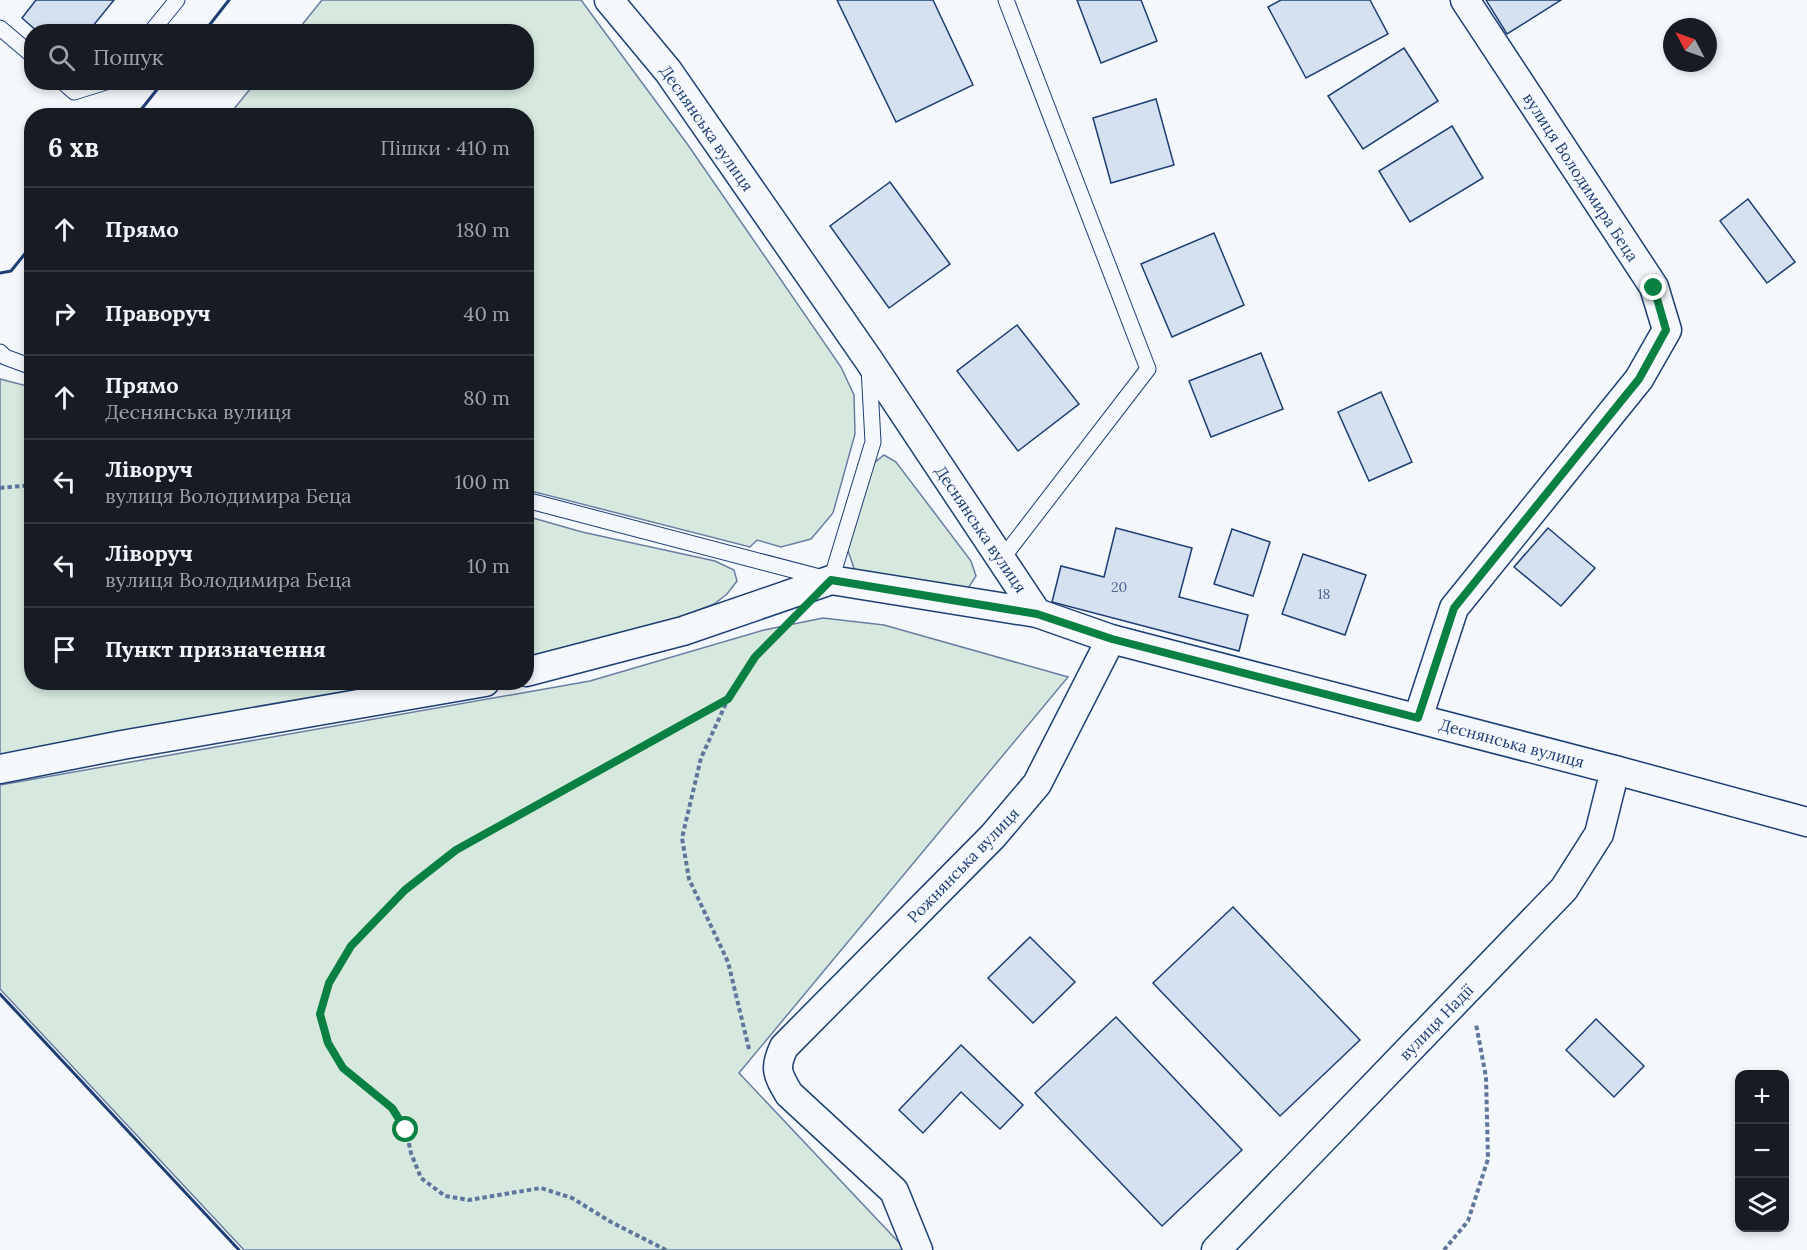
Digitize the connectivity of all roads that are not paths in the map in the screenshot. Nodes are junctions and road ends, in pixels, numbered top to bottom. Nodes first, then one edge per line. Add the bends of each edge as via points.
1 (177, 0) edge
2 (609, 0) edge
3 (1006, 0) edge
4 (1465, 0) edge
5 (158, 24) edge
6 (0, 28) edge
7 (24, 48) edge
8 (2, 356) edge
9 (868, 359) junction
10 (24, 364) edge
11 (534, 502) edge
12 (1001, 560) junction
13 (831, 580) junction
14 (1037, 614) junction
15 (1112, 639) junction
16 (534, 670) edge
17 (439, 690) edge
18 (1418, 718) junction
19 (0, 769) edge
20 (1616, 770) junction
21 (1807, 822) edge
22 (918, 1250) edge
23 (1216, 1250) edge

1 - 5 lane
2 - 9 street, Деснянська вулиця via 668,71
3 - 12 lane via 1148,369
4 - 18 street, вулиця Володимира Беца via 1654,288 1666,330 1639,379 1454,608
6 - 7 lane
8 - 10 lane
9 - 12 street, Деснянська вулиця
9 - 13 lane via 873,442
11 - 13 lane
12 - 14 street, Деснянська вулиця
13 - 14 street
13 - 16 street via 682,631
14 - 15 street, Деснянська вулиця
15 - 18 street, Деснянська вулиця
15 - 22 street, Рожнянська вулиця via 1037,784 993,836 784,1047 764,1059 789,1094 894,1191
17 - 19 street
18 - 20 street, Деснянська вулиця
20 - 21 street, Деснянська вулиця
20 - 23 street, вулиця Надії via 1599,834 1564,889

